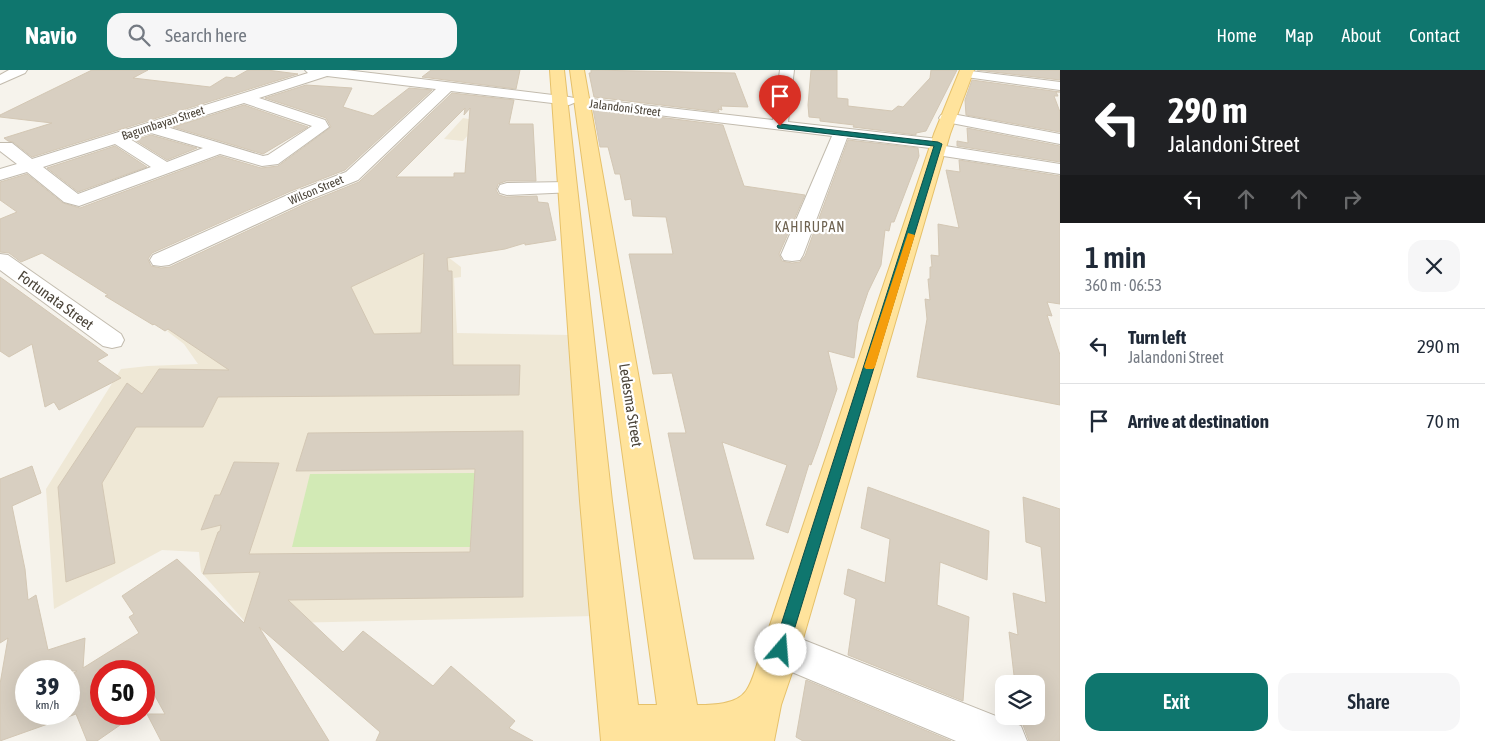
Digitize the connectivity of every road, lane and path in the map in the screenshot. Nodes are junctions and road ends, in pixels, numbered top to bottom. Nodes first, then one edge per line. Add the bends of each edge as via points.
1 (20, 70) edge
2 (556, 70) edge
3 (577, 70) edge
4 (787, 70) edge
5 (319, 71) edge
6 (966, 71) edge
7 (0, 80) edge
8 (448, 86) junction
9 (1060, 86) edge
10 (242, 97) junction
11 (570, 101) junction
12 (780, 126) junction
13 (148, 127) junction
14 (841, 133) junction
15 (941, 136) junction
16 (116, 138) junction
17 (1060, 139) edge
18 (6, 147) dead end
19 (217, 149) junction
20 (1037, 149) dead end
21 (28, 166) junction
22 (165, 168) junction
23 (1060, 169) edge
24 (0, 175) edge
25 (567, 188) junction
26 (507, 189) dead end
27 (792, 255) dead end
28 (0, 260) edge
29 (162, 260) dead end
30 (112, 340) dead end
31 (781, 650) junction
32 (757, 723) edge
33 (621, 734) edge
34 (682, 734) edge
35 (1006, 741) edge

1 - 7 street
2 - 11 main road, Ledesma Street
3 - 11 main road, Ledesma Street
4 - 12 street
5 - 8 street, Jalandoni Street
5 - 10 street, Bagumbayan Street
6 - 9 street
6 - 15 main road
8 - 11 street, Jalandoni Street
8 - 29 street, Wilson Street via 352,176 298,197
10 - 13 street, Bagumbayan Street
10 - 19 street via 319,123 321,127 272,160
11 - 12 street, Jalandoni Street
11 - 25 main road, Ledesma Street
11 - 34 main road, Ledesma Street
12 - 14 street, Jalandoni Street
13 - 16 street, Bagumbayan Street
13 - 19 street
14 - 15 street, Jalandoni Street
14 - 27 street
15 - 17 street
15 - 20 street
15 - 23 street
15 - 31 main road
16 - 21 street, Bagumbayan Street
16 - 22 street
18 - 21 street
19 - 22 street
21 - 22 street via 71,198 79,200
21 - 24 street, Bagumbayan Street
25 - 26 street
25 - 33 main road, Ledesma Street
28 - 30 street, Fortunata Street
31 - 32 main road
31 - 35 street
32 - 34 main road via 743,717
33 - 34 main road

